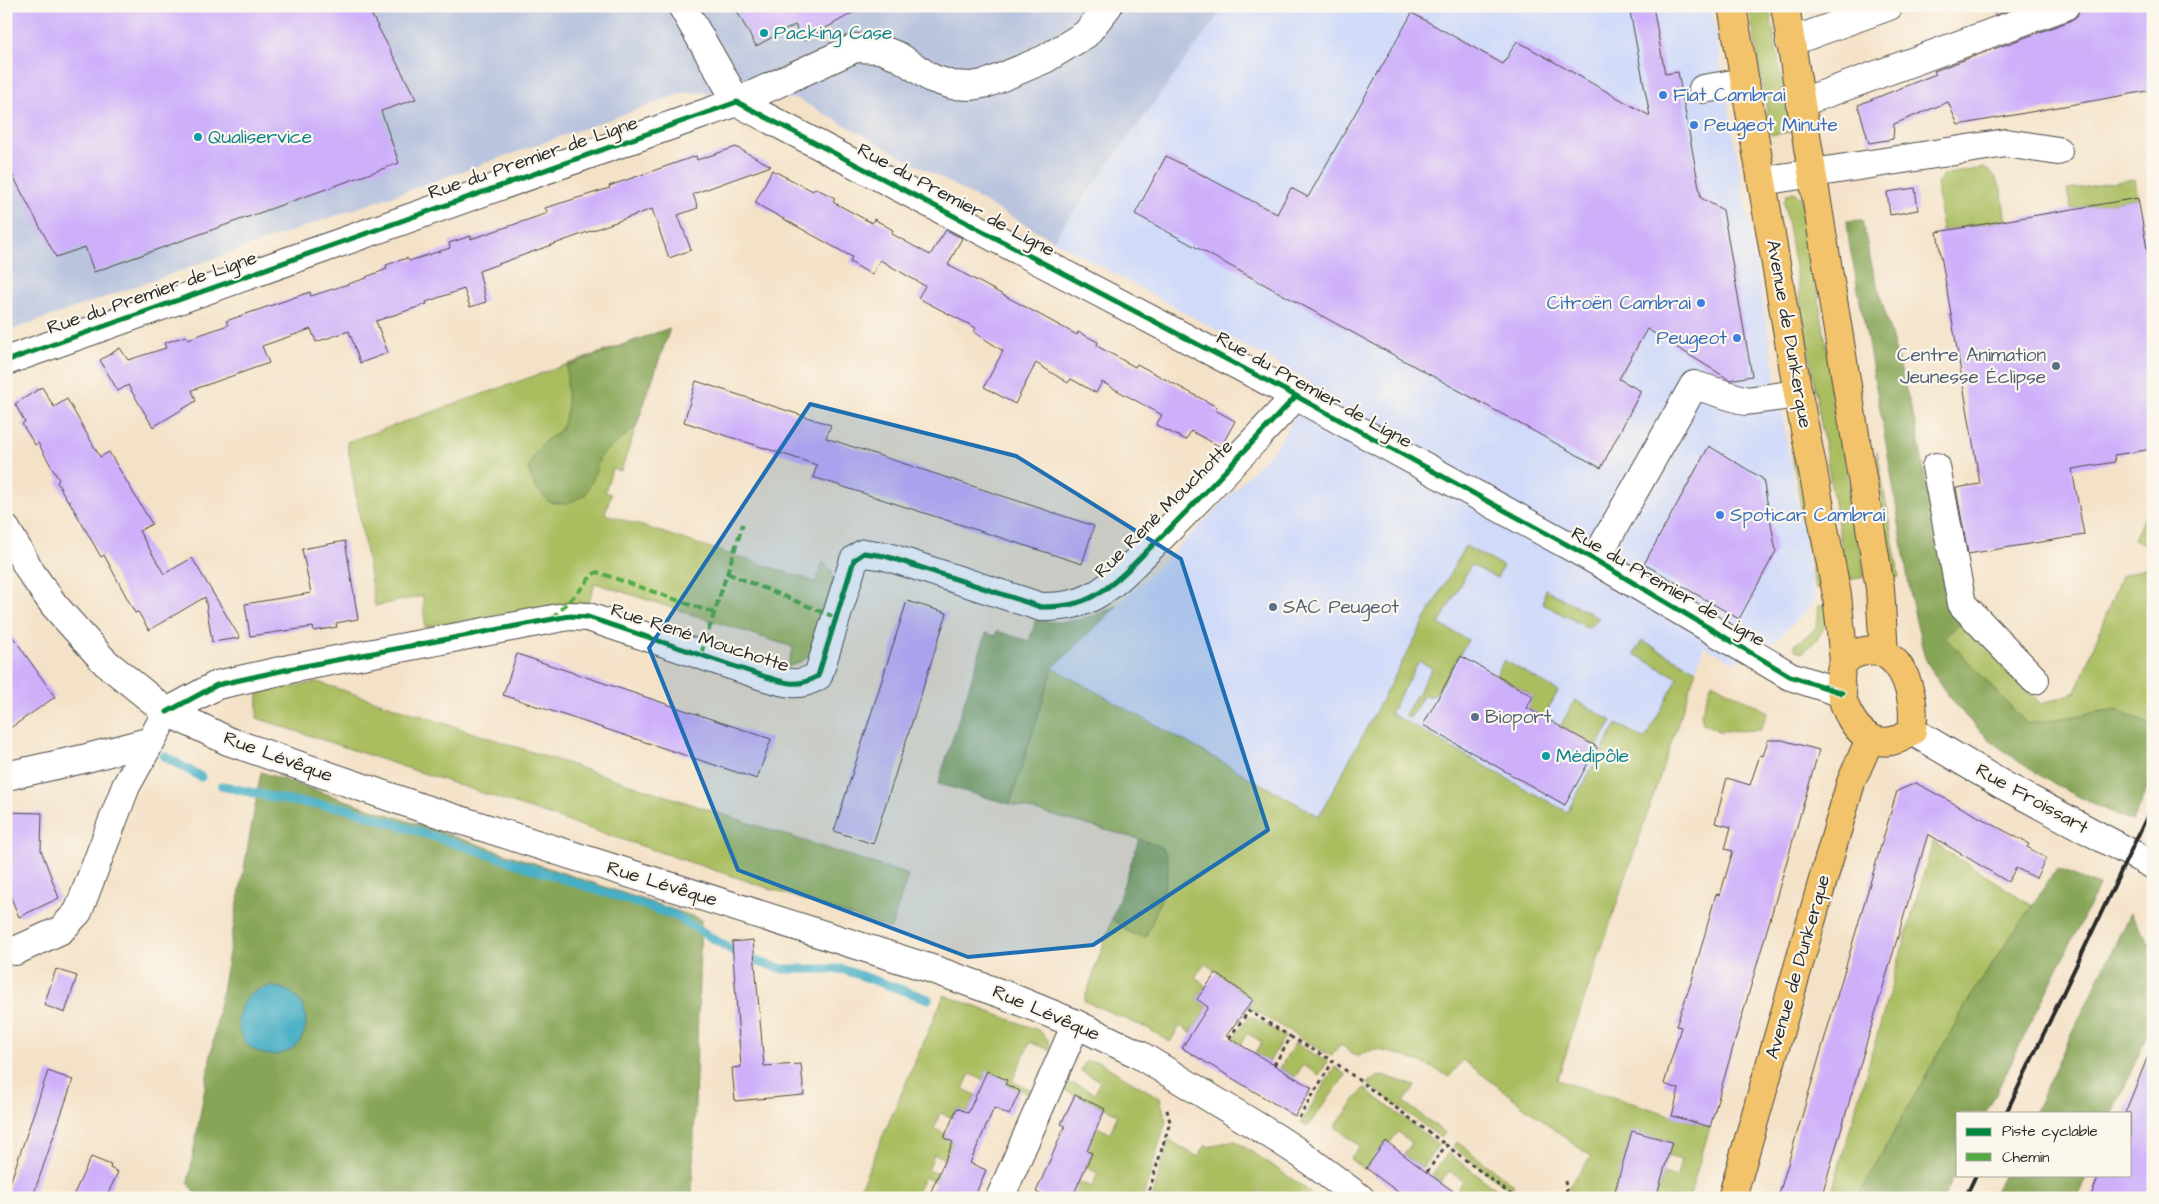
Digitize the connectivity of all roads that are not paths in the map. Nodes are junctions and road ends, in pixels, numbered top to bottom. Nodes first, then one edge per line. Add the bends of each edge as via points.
1 (682, 6) edge
2 (1108, 6) edge
3 (1732, 6) edge
4 (1785, 6) edge
5 (1889, 6) edge
6 (2065, 6) edge
7 (1790, 42) junction
8 (1745, 82) junction
9 (1703, 89) dead end
10 (737, 102) junction
11 (1800, 103) junction
12 (2058, 151) dead end
13 (1812, 174) junction
14 (1762, 181) junction
15 (6, 361) edge
16 (1798, 394) junction
17 (1296, 396) junction
18 (1936, 467) dead end
19 (6, 529) edge
20 (1595, 560) junction
21 (1884, 652) junction
22 (1844, 661) junction
23 (2035, 680) dead end
24 (1842, 693) junction
25 (168, 712) junction
26 (1912, 730) junction
27 (1870, 739) junction
28 (151, 741) junction
29 (6, 776) edge
30 (2153, 865) edge
31 (6, 948) edge
32 (1076, 1024) junction
33 (1351, 1195) edge
34 (1000, 1198) edge
35 (1732, 1198) edge

1 - 10 street
2 - 10 street via 1086,34 1044,59 988,83 952,85 931,78 898,56 880,49 855,48
3 - 8 main road, Avenue de Dunkerque
4 - 7 main road
5 - 7 street
6 - 11 street
7 - 11 main road
8 - 9 street
8 - 14 main road, Avenue de Dunkerque
10 - 15 street, Rue du Premier de Ligne
10 - 17 street, Rue du Premier de Ligne
11 - 13 main road
12 - 13 street via 2006,143
13 - 14 street
13 - 21 main road via 1880,588
14 - 16 main road, Avenue de Dunkerque
16 - 20 street via 1746,401 1694,385
16 - 22 main road, Avenue de Dunkerque via 1837,595
17 - 20 street, Rue du Premier de Ligne
17 - 25 street, Rue René Mouchotte via 1115,581 1080,603 1041,607 900,560 864,554 854,560 818,676 804,684 790,684 588,617 569,616 217,685
18 - 23 street via 1962,604
19 - 25 street, Rue Lévêque via 54,606 106,662
20 - 24 street, Rue du Premier de Ligne via 1790,676
21 - 22 main road via 1864,651
21 - 26 main road via 1908,684 1913,703
22 - 24 main road, Avenue de Dunkerque
24 - 27 main road, Avenue de Dunkerque via 1857,728
25 - 28 street
25 - 32 street, Rue Lévêque via 228,741 401,801 932,969
26 - 27 main road via 1892,742
26 - 30 street, Rue Froissart via 2003,785
27 - 35 main road, Avenue de Dunkerque via 1851,782
28 - 29 street
28 - 31 street via 126,786 78,912 61,930 15,951
32 - 33 street, Rue Lévêque via 1155,1064 1284,1143
32 - 34 street

